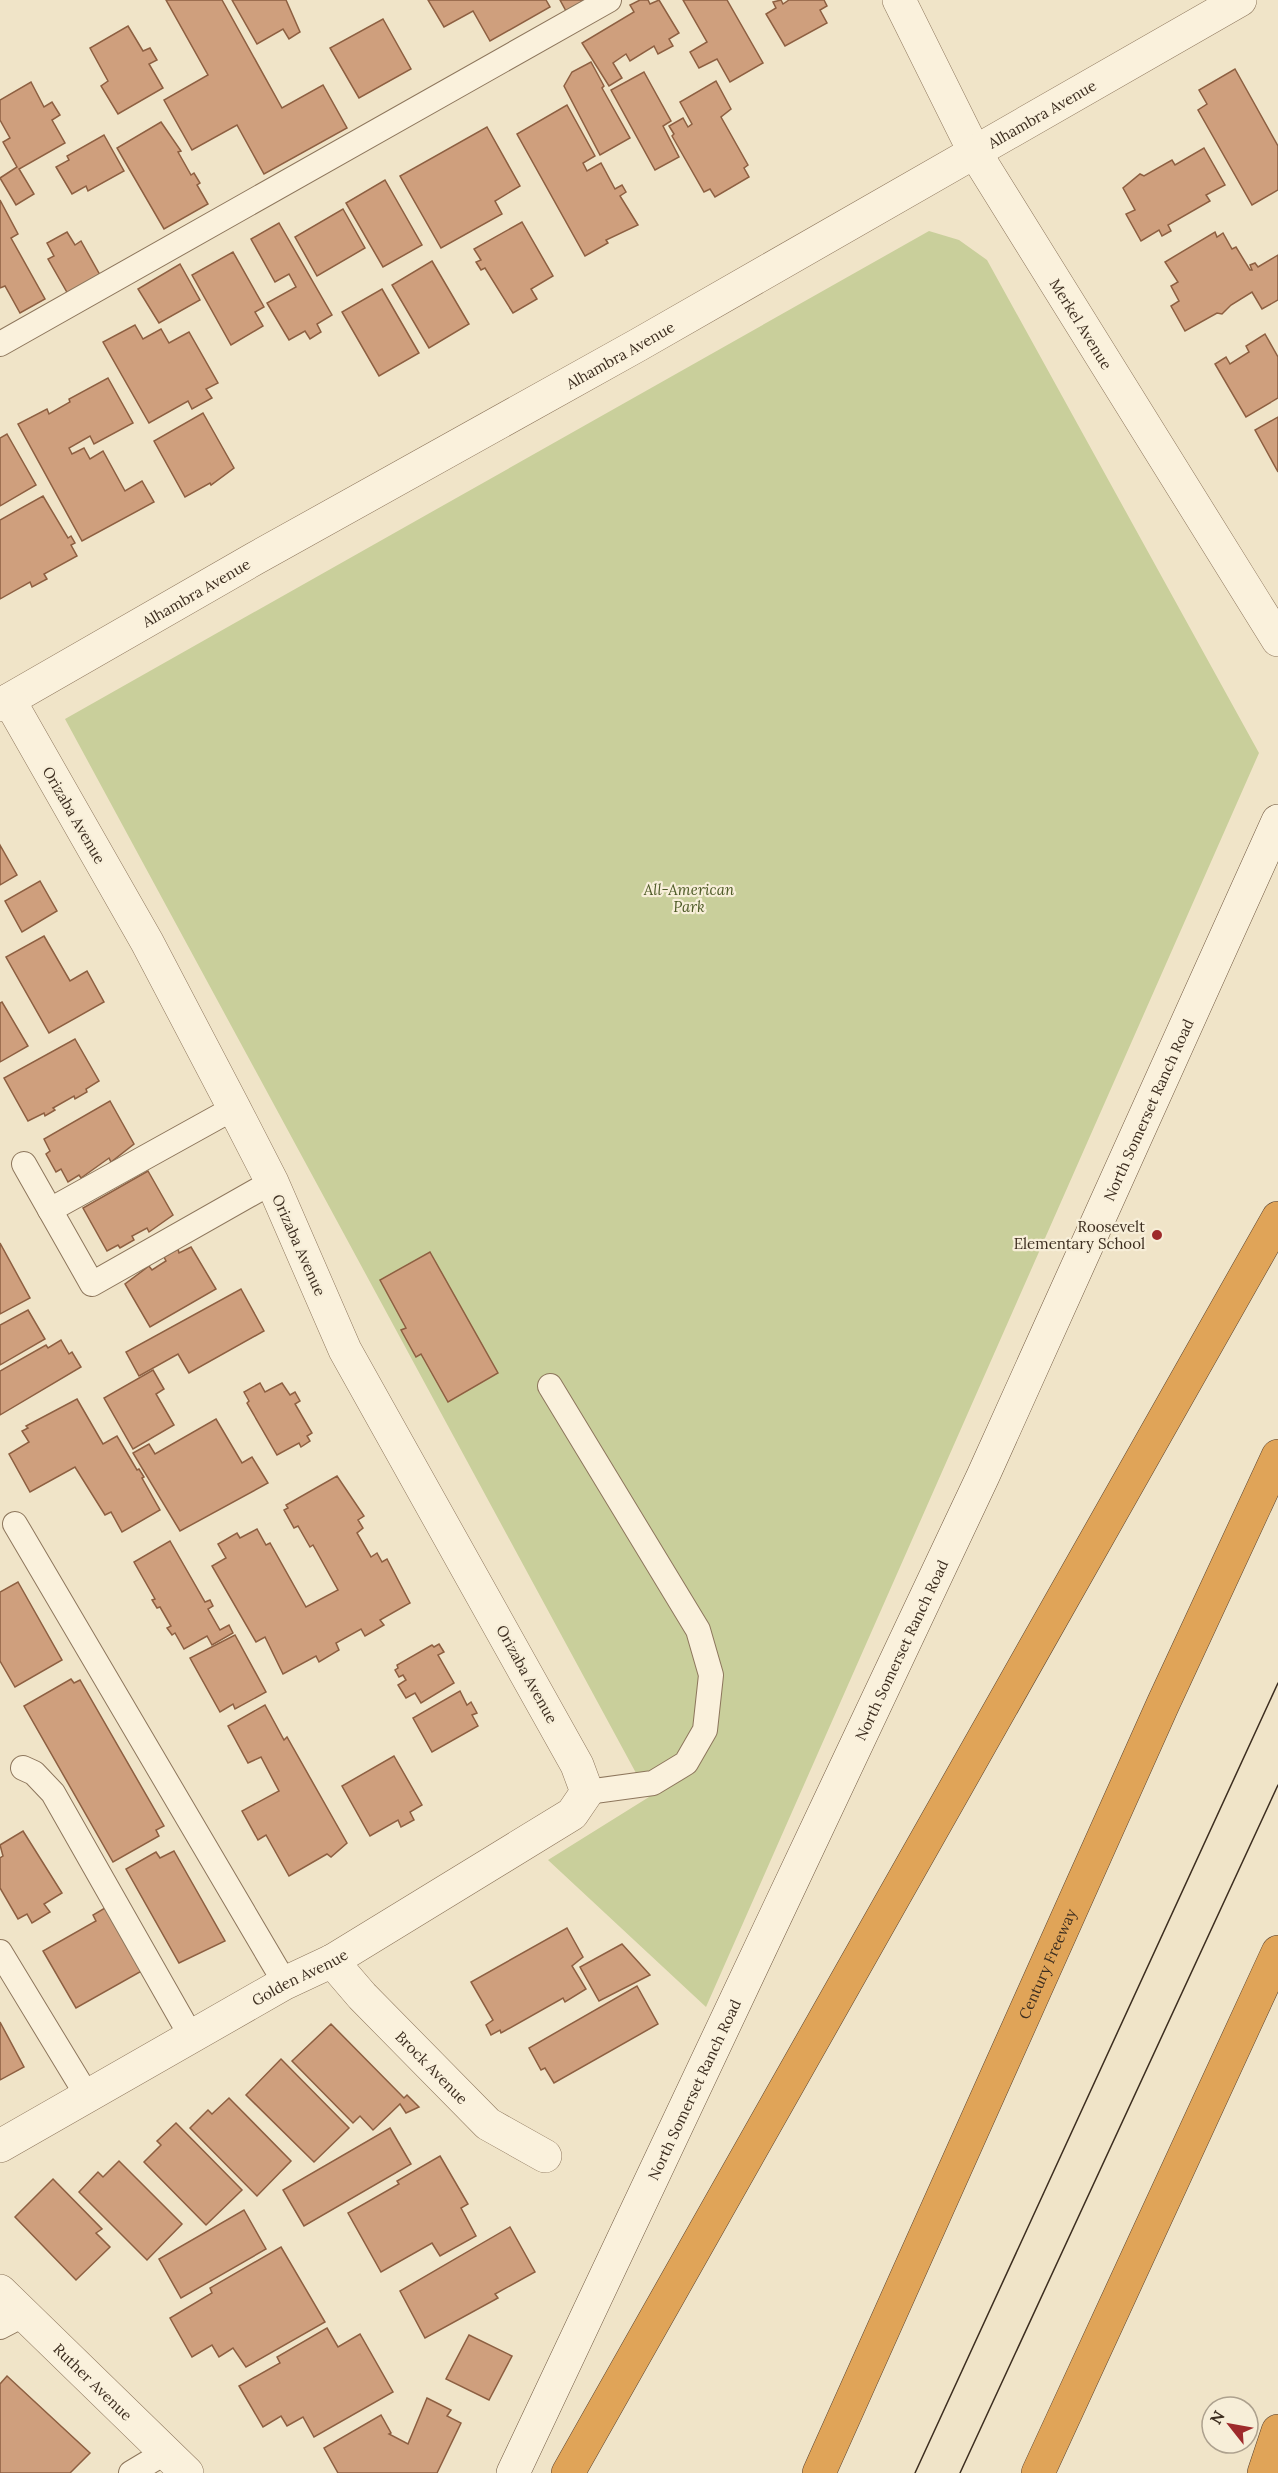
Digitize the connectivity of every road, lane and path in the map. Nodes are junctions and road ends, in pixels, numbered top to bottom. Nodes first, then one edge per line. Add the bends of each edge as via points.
1 (609, 0) edge
2 (899, 0) edge
3 (1240, 0) edge
4 (974, 150) junction
5 (0, 344) edge
6 (1278, 640) edge
7 (4, 703) edge
8 (1278, 821) edge
9 (234, 1108) junction
10 (24, 1164) dead end
11 (272, 1182) junction
12 (50, 1210) junction
13 (1278, 1218) edge
14 (550, 1386) dead end
15 (1278, 1456) edge
16 (15, 1524) dead end
17 (23, 1768) dead end
18 (587, 1792) junction
19 (1278, 1952) edge
20 (0, 1953) edge
21 (332, 1961) junction
22 (285, 1983) junction
23 (191, 2036) junction
24 (88, 2097) junction
25 (0, 2146) edge
26 (545, 2156) dead end
27 (0, 2291) edge
28 (11, 2321) edge
29 (1278, 2431) edge
30 (176, 2462) edge
31 (131, 2473) edge
32 (513, 2473) edge
33 (568, 2473) edge
34 (819, 2473) edge
35 (1038, 2473) edge
36 (1264, 2473) edge

1 - 5 lane
2 - 4 street, Merkel Avenue
3 - 4 street, Alhambra Avenue
4 - 6 street, Merkel Avenue
4 - 7 street, Alhambra Avenue
7 - 9 street, Orizaba Avenue via 147,942
8 - 32 street, North Somerset Ranch Road via 983,1476
9 - 11 street, Orizaba Avenue
9 - 12 lane
10 - 12 lane
11 - 12 lane via 92,1284
11 - 18 street, Orizaba Avenue via 345,1350 571,1755
13 - 33 highway
14 - 18 lane via 698,1630 711,1675 705,1730 686,1762 653,1783
15 - 34 highway, Century Freeway
16 - 22 lane
17 - 23 lane via 34,1773 53,1793
18 - 21 street, Golden Avenue via 572,1814
19 - 35 highway
20 - 24 lane
21 - 22 street, Golden Avenue
21 - 26 street, Brock Avenue via 488,2124
22 - 23 street, Golden Avenue
23 - 24 street, Golden Avenue
24 - 25 street, Golden Avenue
27 - 28 street, Ruther Avenue
28 - 30 street, Ruther Avenue
29 - 36 highway
30 - 31 lane

